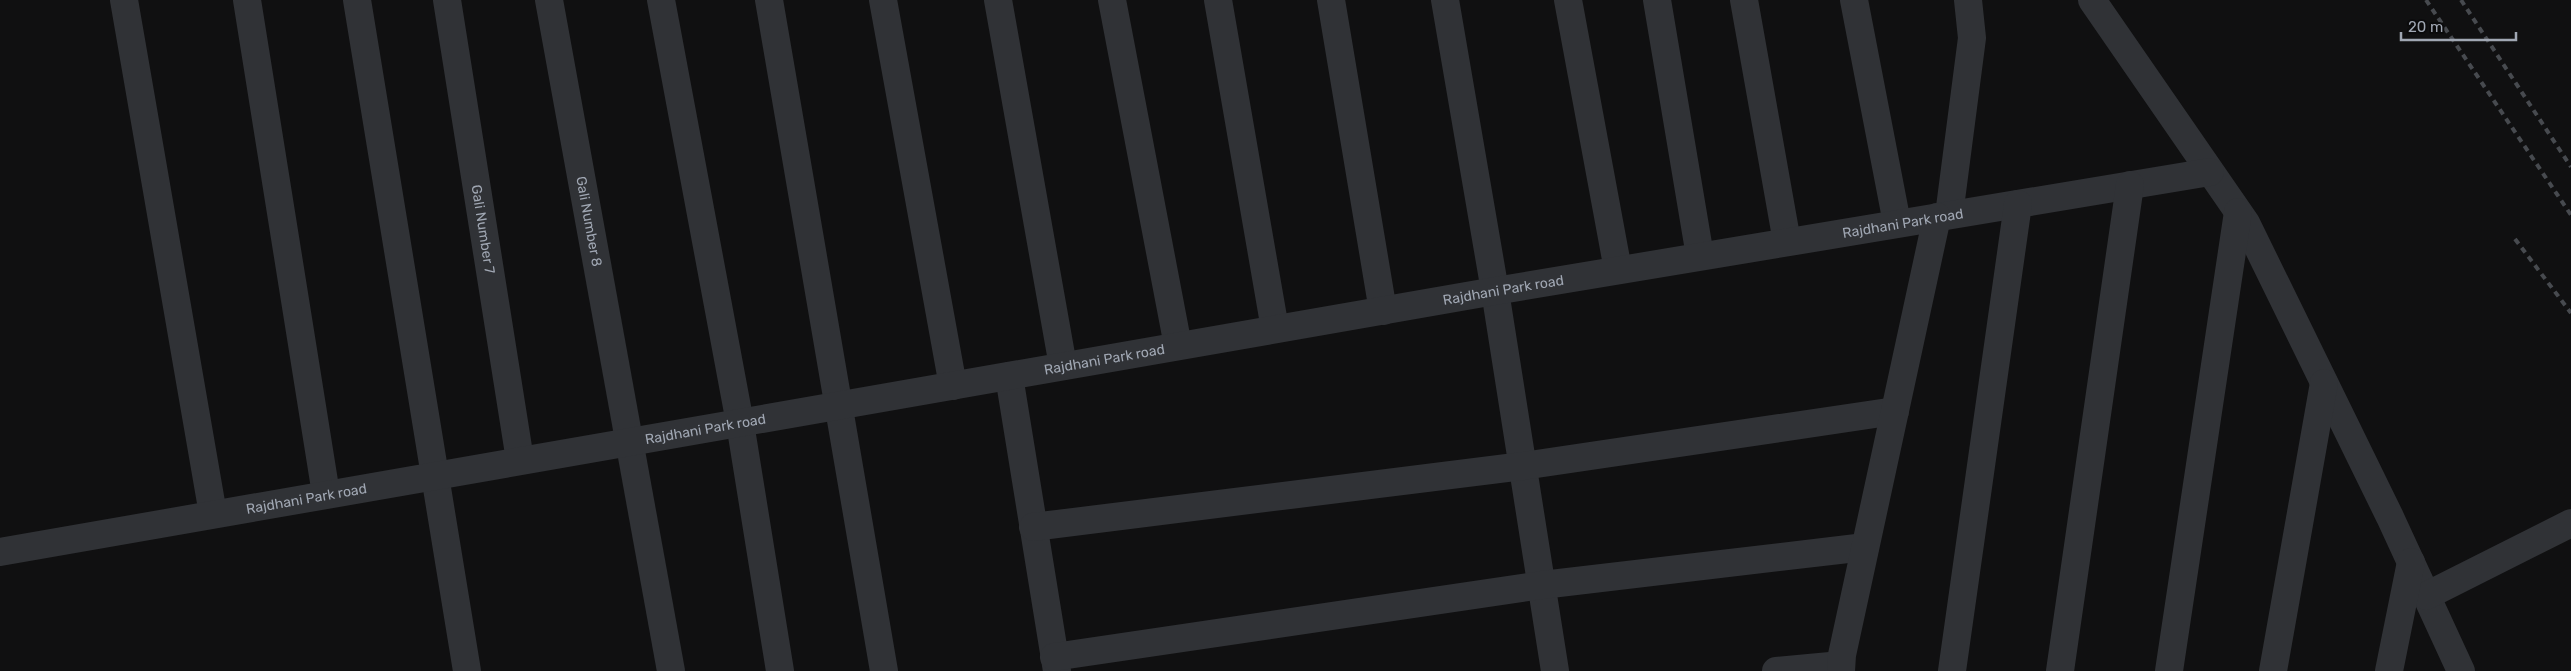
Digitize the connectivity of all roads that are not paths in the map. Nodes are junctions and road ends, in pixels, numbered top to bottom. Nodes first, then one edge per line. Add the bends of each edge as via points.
1 (124, 0) edge
2 (248, 0) edge
3 (357, 0) edge
4 (447, 0) edge
5 (550, 0) edge
6 (661, 0) edge
7 (769, 0) edge
8 (883, 0) edge
9 (998, 0) edge
10 (1112, 0) edge
11 (1218, 0) edge
12 (1331, 0) edge
13 (1445, 0) edge
14 (1568, 0) edge
15 (1657, 0) edge
16 (1744, 0) edge
17 (1854, 0) edge
18 (1968, 0) edge
19 (2092, 0) edge
20 (2210, 172) junction
21 (2130, 185) junction
22 (2018, 204) junction
23 (2238, 212) junction
24 (1943, 216) junction
25 (1898, 224) junction
26 (1788, 242) junction
27 (1700, 256) junction
28 (1618, 270) junction
29 (1495, 291) junction
30 (1383, 311) junction
31 (1275, 329) junction
32 (1178, 346) junction
33 (1063, 366) junction
34 (1009, 376) junction
35 (2324, 383) junction
36 (953, 386) junction
37 (839, 406) junction
38 (1895, 411) junction
39 (740, 423) junction
40 (630, 442) junction
41 (520, 460) junction
42 (1523, 466) junction
43 (434, 475) junction
44 (326, 494) junction
45 (213, 514) junction
46 (2571, 522) edge
47 (1033, 527) junction
48 (1866, 547) junction
49 (0, 552) edge
50 (2411, 562) junction
51 (1542, 585) junction
52 (2426, 596) junction
53 (1056, 664) edge
54 (1841, 668) edge
55 (467, 671) edge
56 (671, 671) edge
57 (780, 671) edge
58 (884, 671) edge
59 (1555, 671) edge
60 (1776, 671) edge
61 (1952, 671) edge
62 (2060, 671) edge
63 (2169, 671) edge
64 (2273, 671) edge
65 (2389, 671) edge
66 (2461, 671) edge

1 - 45 street
2 - 44 street
3 - 43 street
4 - 41 street, Gali Number 7
5 - 40 street, Gali Number 8
6 - 39 street
7 - 37 street
8 - 36 street
9 - 33 street
10 - 32 street
11 - 31 street
12 - 30 street
13 - 29 street
14 - 28 street
15 - 27 street
16 - 26 street
17 - 25 street
18 - 24 street via 1972,38
19 - 20 street
20 - 21 street, Rajdhani Park road
20 - 23 street
21 - 22 street, Rajdhani Park road
21 - 62 street
22 - 24 street, Rajdhani Park road
22 - 61 street
23 - 35 street
23 - 63 street
24 - 25 street, Rajdhani Park road
24 - 38 street
25 - 26 street, Rajdhani Park road
26 - 27 street, Rajdhani Park road
27 - 28 street, Rajdhani Park road
28 - 29 street, Rajdhani Park road
29 - 30 street, Rajdhani Park road
29 - 42 street
30 - 31 street, Rajdhani Park road
31 - 32 street, Rajdhani Park road
32 - 33 street, Rajdhani Park road
33 - 34 street, Rajdhani Park road
34 - 36 street, Rajdhani Park road
34 - 47 street
35 - 50 street
35 - 64 street
36 - 37 street, Rajdhani Park road
37 - 39 street, Rajdhani Park road
37 - 58 street
38 - 42 street
38 - 48 street
39 - 40 street, Rajdhani Park road
39 - 57 street
40 - 41 street, Rajdhani Park road
40 - 56 street, Gali Number 8
41 - 43 street, Rajdhani Park road
42 - 47 street
42 - 51 street
43 - 44 street, Rajdhani Park road
43 - 55 street
44 - 45 street, Rajdhani Park road
45 - 49 street, Rajdhani Park road
46 - 52 street
47 - 53 street
48 - 51 street
48 - 54 street
50 - 52 street
50 - 65 street
51 - 53 street
51 - 59 street
52 - 66 street
54 - 60 street

